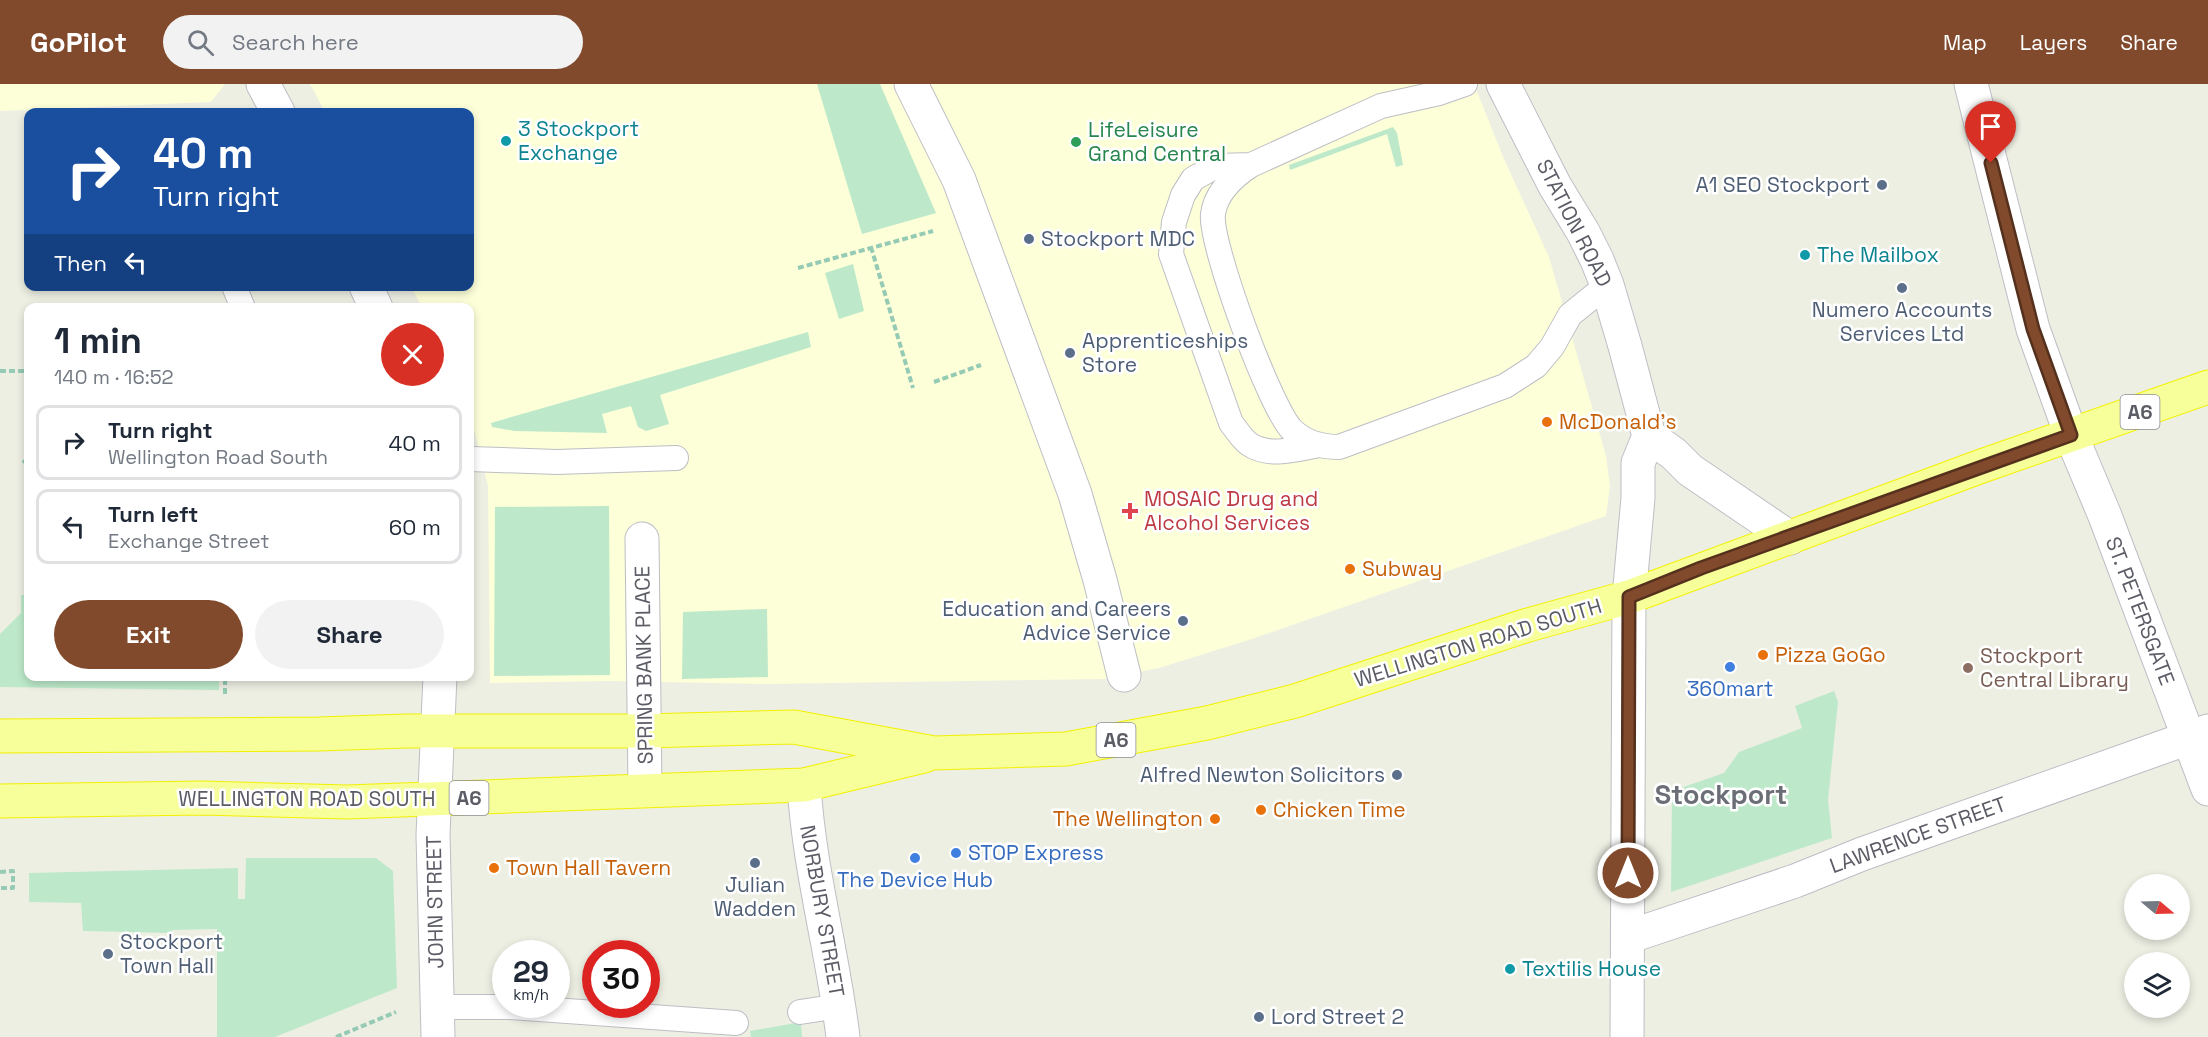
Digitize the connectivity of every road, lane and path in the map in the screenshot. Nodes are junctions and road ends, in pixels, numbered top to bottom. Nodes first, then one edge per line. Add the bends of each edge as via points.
1 (263, 84) edge
2 (910, 84) edge
3 (1465, 84) edge
4 (1503, 84) edge
5 (1971, 84) edge
6 (276, 108) edge
7 (1251, 165) junction
8 (975, 220) junction
9 (871, 247) junction
10 (798, 268) dead end
11 (1607, 285) junction
12 (1022, 349) junction
13 (0, 371) edge
14 (24, 372) edge
15 (934, 381) dead end
16 (2208, 387) edge
17 (914, 388) dead end
18 (2071, 435) junction
19 (1649, 436) junction
20 (1319, 445) junction
21 (676, 458) dead end
22 (474, 459) edge
23 (1790, 538) junction
24 (642, 539) dead end
25 (1629, 597) junction
26 (1124, 675) dead end
27 (225, 681) edge
28 (440, 681) edge
29 (225, 700) dead end
30 (438, 731) junction
31 (645, 731) junction
32 (2198, 735) edge
33 (0, 736) edge
34 (934, 753) junction
35 (804, 786) junction
36 (2208, 789) edge
37 (645, 790) junction
38 (435, 799) junction
39 (0, 801) edge
40 (0, 872) edge
41 (0, 888) edge
42 (1628, 937) junction
43 (800, 1012) dead end
44 (841, 1021) edge
45 (438, 1022) edge
46 (736, 1023) dead end
47 (336, 1037) edge
48 (1627, 1037) edge

1 - 6 street
2 - 8 street
3 - 7 lane via 1381,106
4 - 11 street, STATION ROAD via 1583,232
5 - 18 street, ST. PETERSGATE via 2033,329
7 - 20 lane via 1236,174 1217,200 1214,228 1222,264 1279,412 1291,430
7 - 20 lane via 1216,166 1193,179 1174,222 1171,254 1231,423 1249,444 1261,449 1282,452
8 - 9 path
8 - 12 street
9 - 10 path
9 - 17 path
11 - 19 street, STATION ROAD
11 - 20 lane via 1570,315 1552,348 1536,366 1506,386 1339,447
12 - 15 path
12 - 26 street via 1075,494
13 - 14 path
16 - 18 highway, WELLINGTON ROAD SOUTH / A6
18 - 23 highway, WELLINGTON ROAD SOUTH / A6
18 - 32 street, ST. PETERSGATE
19 - 23 street via 1690,470
19 - 25 street via 1638,463
21 - 22 lane via 557,462
23 - 25 highway, WELLINGTON ROAD SOUTH / A6
24 - 31 street, SPRING BANK PLACE
25 - 34 highway, WELLINGTON ROAD SOUTH / A6 via 1528,625 1294,701 1207,723 1066,749
25 - 42 street
27 - 29 path
28 - 30 street, JOHN STREET
30 - 31 highway, WELLINGTON ROAD SOUTH / A6
30 - 33 highway, WELLINGTON ROAD SOUTH / A6
30 - 38 street, JOHN STREET
31 - 34 highway, WELLINGTON ROAD SOUTH / A6 via 794,727
31 - 37 street, SPRING BANK PLACE
32 - 36 street, ST. PETERSGATE
32 - 42 street, LAWRENCE STREET
34 - 35 highway, WELLINGTON ROAD SOUTH / A6
35 - 37 highway, WELLINGTON ROAD SOUTH / A6
35 - 44 street, NORBURY STREET via 806,820
37 - 38 highway, WELLINGTON ROAD SOUTH / A6
38 - 39 highway, WELLINGTON ROAD SOUTH / A6
38 - 45 street, JOHN STREET
40 - 41 path via 13,871 13,888
42 - 48 street
43 - 44 lane
45 - 46 lane via 511,1007
45 - 47 path via 407,1007

